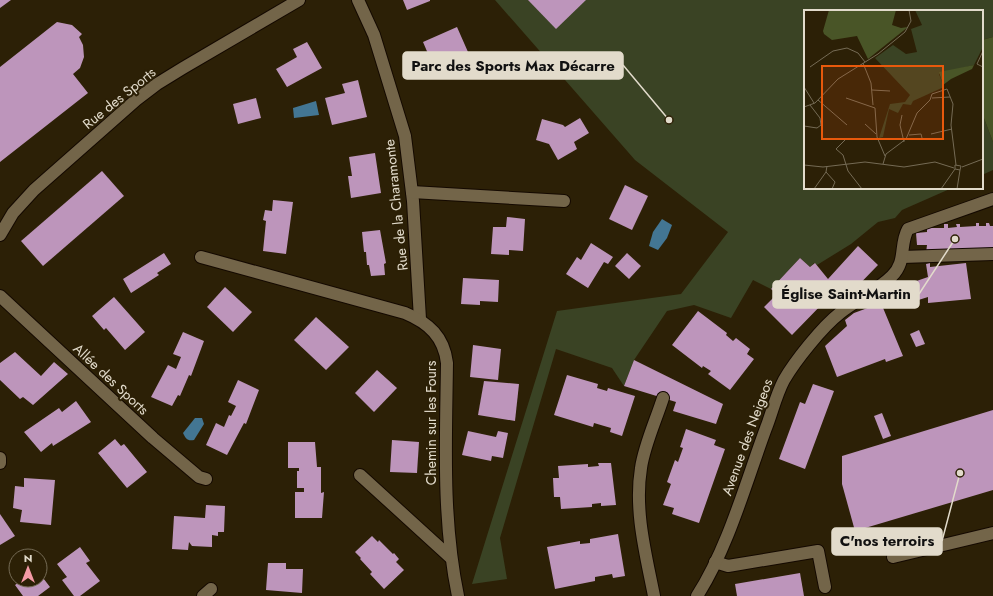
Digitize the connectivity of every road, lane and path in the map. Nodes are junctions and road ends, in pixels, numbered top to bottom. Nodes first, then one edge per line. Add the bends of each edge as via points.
1 (299, 0) edge
2 (358, 0) edge
3 (412, 192) junction
4 (993, 199) edge
5 (564, 201) dead end
6 (0, 235) edge
7 (993, 254) edge
8 (201, 257) dead end
9 (902, 257) junction
10 (0, 296) edge
11 (420, 319) junction
12 (663, 398) dead end
13 (0, 458) edge
14 (0, 464) edge
15 (360, 475) dead end
16 (206, 479) dead end
17 (993, 532) edge
18 (450, 557) junction
19 (893, 557) dead end
20 (715, 562) junction
21 (825, 587) dead end
22 (458, 596) edge
23 (654, 596) edge
24 (697, 596) edge

1 - 6 street, Rue des Sports via 183,68 136,100 34,190 13,213
2 - 3 street, Rue de la Charamonte via 374,35 405,136
3 - 5 street
3 - 11 street, Rue de la Charamonte
4 - 9 street, Avenue des Neigeos via 908,229 904,236
7 - 9 street
8 - 11 street, Chemin sur les Fours
9 - 20 street, Avenue des Neigeos via 899,267 891,276 839,314 802,354 783,381
10 - 16 street, Allée des Sports via 153,438 199,477
11 - 18 street, Chemin sur les Fours via 432,328 446,352 448,363 445,480
12 - 23 street via 641,467 639,485 642,531
13 - 14 street
15 - 18 street
17 - 19 street
18 - 22 street, Chemin sur les Fours
20 - 21 street via 728,566 818,551
20 - 24 street, Avenue des Neigeos

